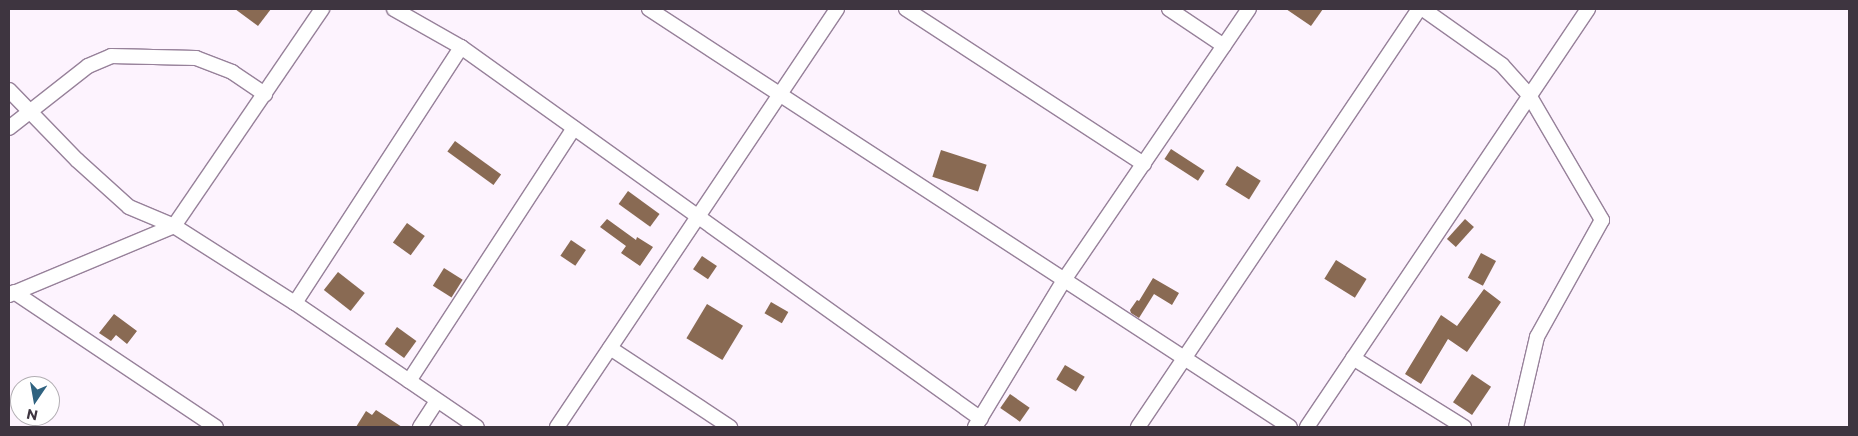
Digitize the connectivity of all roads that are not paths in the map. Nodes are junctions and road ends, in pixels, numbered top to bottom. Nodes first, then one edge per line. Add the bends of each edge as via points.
1 (322, 9) edge
2 (394, 9) edge
3 (649, 9) edge
4 (836, 9) edge
5 (906, 9) edge
6 (1169, 9) edge
7 (1249, 9) edge
8 (1419, 9) edge
9 (1423, 9) edge
10 (1588, 9) edge
11 (1224, 46) junction
12 (462, 47) junction
13 (9, 90) edge
14 (265, 94) junction
15 (779, 94) junction
16 (1529, 95) junction
17 (30, 114) junction
18 (9, 128) edge
19 (574, 128) junction
20 (1144, 164) junction
21 (697, 216) junction
22 (174, 226) junction
23 (1064, 280) junction
24 (12, 293) edge
25 (295, 304) junction
26 (610, 348) junction
27 (1353, 358) junction
28 (1185, 359) junction
29 (409, 381) junction
30 (438, 401) junction
31 (978, 423) edge
32 (216, 427) edge
33 (420, 427) edge
34 (477, 427) edge
35 (557, 427) edge
36 (730, 427) edge
37 (1138, 427) edge
38 (1290, 427) edge
39 (1307, 427) edge
40 (1464, 427) edge
41 (1516, 427) edge

1 - 14 street
2 - 12 street
3 - 15 street
4 - 15 street
5 - 20 street
6 - 11 street
7 - 11 street
8 - 28 street
9 - 16 street via 1502,65
10 - 16 street
11 - 20 street
12 - 19 street
12 - 25 street
13 - 17 street
14 - 17 street via 232,72 196,58 111,56 88,66
14 - 22 street
15 - 21 street
15 - 23 street
16 - 27 street
16 - 41 street via 1602,220 1537,337
17 - 18 street
17 - 22 street via 129,207
19 - 21 street
19 - 29 street
20 - 23 street
21 - 26 street
21 - 31 street
22 - 24 street
22 - 25 street
23 - 28 street
23 - 31 street
24 - 32 street
25 - 29 street
26 - 35 street
26 - 36 street
27 - 39 street
27 - 40 street
28 - 37 street
28 - 38 street
29 - 30 street
30 - 33 street
30 - 34 street

